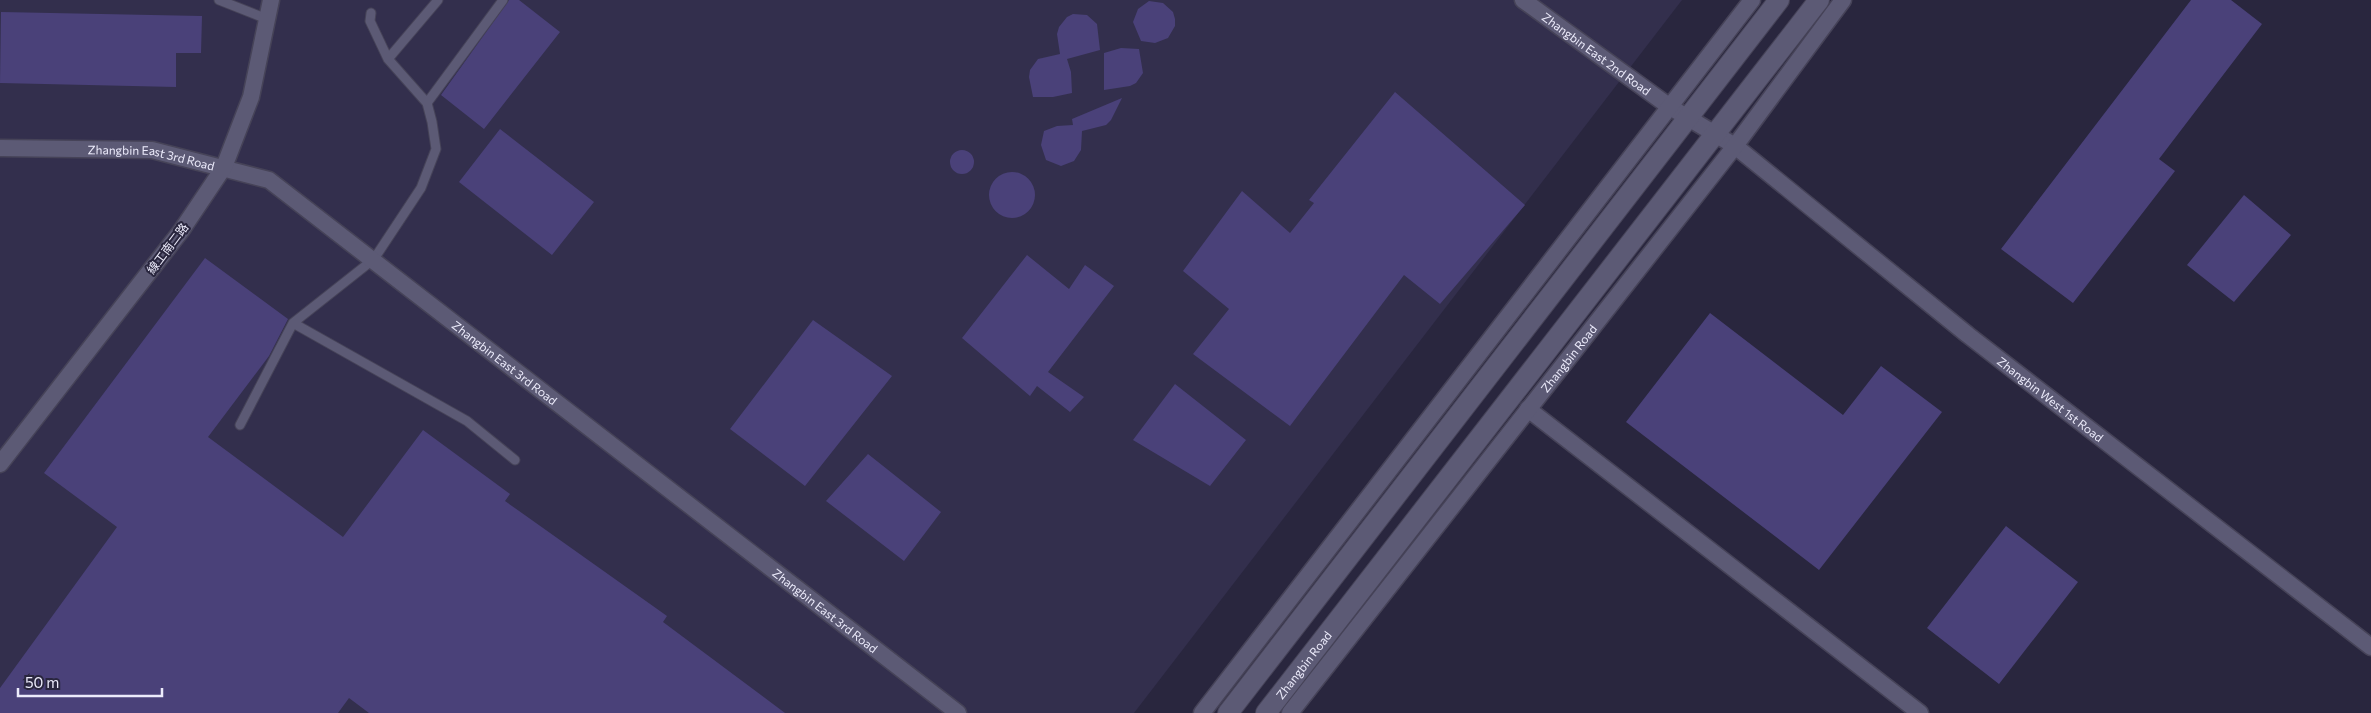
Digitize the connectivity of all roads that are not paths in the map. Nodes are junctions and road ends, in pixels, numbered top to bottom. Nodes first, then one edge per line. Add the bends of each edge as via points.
1 (219, 0) edge
2 (272, 0) edge
3 (438, 0) edge
4 (503, 0) edge
5 (1523, 0) edge
6 (1752, 0) edge
7 (1779, 0) edge
8 (1819, 0) edge
9 (1843, 0) edge
10 (371, 13) dead end
11 (267, 18) junction
12 (388, 59) junction
13 (427, 103) junction
14 (1670, 107) junction
15 (1688, 117) junction
16 (1716, 134) junction
17 (1735, 146) junction
18 (0, 148) edge
19 (224, 167) junction
20 (374, 259) junction
21 (294, 323) junction
22 (1528, 408) junction
23 (240, 426) dead end
24 (515, 460) dead end
25 (0, 464) edge
26 (2371, 647) edge
27 (958, 713) edge
28 (1202, 713) edge
29 (1228, 713) edge
30 (1266, 713) edge
31 (1290, 713) edge
32 (1920, 713) edge

1 - 11 lane
2 - 11 street, 線工南二路
3 - 12 lane
4 - 13 lane
5 - 14 street, Zhangbin East 2nd Road
6 - 14 street
7 - 15 street
8 - 16 street, Zhangbin Road
9 - 17 street, Zhangbin Road
10 - 12 lane via 370,20
11 - 19 street, 線工南二路 via 251,97
12 - 13 lane
13 - 20 lane via 436,148 420,188
14 - 15 street, Zhangbin East 2nd Road
14 - 28 street
15 - 16 street, Zhangbin East 2nd Road
15 - 29 street
16 - 17 street, Zhangbin West 1st Road
16 - 30 street, Zhangbin Road
17 - 22 street, Zhangbin Road
17 - 26 street, Zhangbin West 1st Road via 1968,335
18 - 19 street, Zhangbin East 3rd Road via 152,150
19 - 20 street, Zhangbin East 3rd Road via 269,180
19 - 25 street, 線工南二路 via 181,231
20 - 21 lane
20 - 27 street, Zhangbin East 3rd Road
21 - 23 lane
21 - 24 lane via 467,421
22 - 31 street, Zhangbin Road
22 - 32 street

